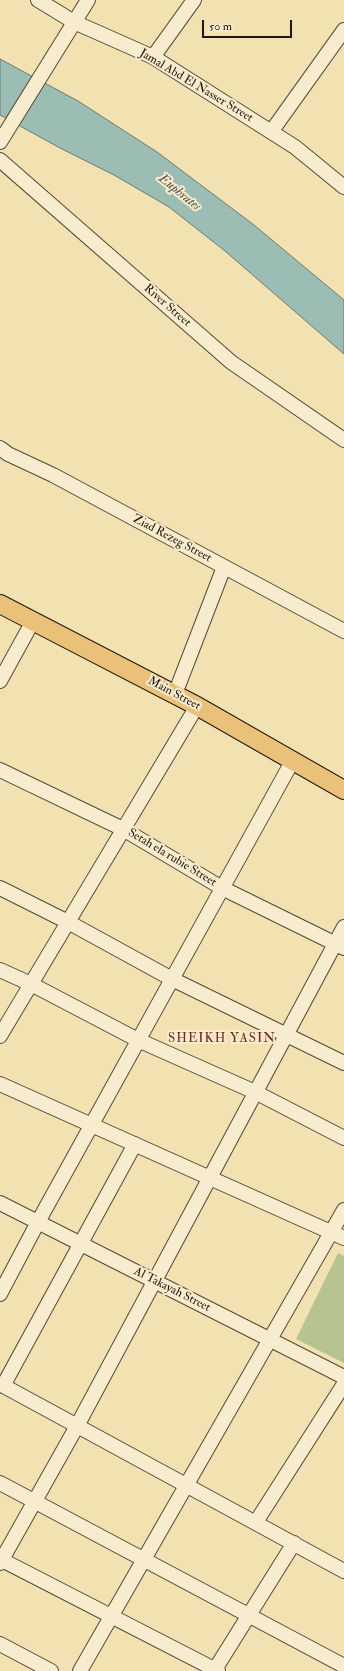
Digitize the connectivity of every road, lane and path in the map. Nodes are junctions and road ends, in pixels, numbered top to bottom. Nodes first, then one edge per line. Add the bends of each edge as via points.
1 (38, 0) edge
2 (88, 0) edge
3 (194, 0) edge
4 (74, 22) junction
5 (344, 30) edge
6 (152, 57) junction
7 (271, 132) junction
8 (0, 142) edge
9 (0, 160) edge
10 (344, 187) edge
11 (344, 440) edge
12 (0, 448) edge
13 (224, 567) junction
14 (0, 604) edge
15 (33, 621) junction
16 (344, 631) edge
17 (0, 681) edge
18 (175, 694) junction
19 (197, 706) junction
20 (293, 760) junction
21 (0, 770) edge
22 (344, 790) edge
23 (123, 829) junction
24 (0, 888) edge
25 (222, 888) junction
26 (68, 922) junction
27 (344, 927) edge
28 (340, 946) edge
29 (0, 970) edge
30 (172, 979) junction
31 (31, 984) junction
32 (286, 1034) junction
33 (0, 1036) edge
34 (138, 1040) junction
35 (344, 1063) edge
36 (0, 1084) edge
37 (255, 1092) junction
38 (91, 1125) junction
39 (344, 1138) edge
40 (135, 1144) junction
41 (209, 1177) junction
42 (0, 1203) edge
43 (344, 1210) edge
44 (38, 1222) junction
45 (338, 1235) edge
46 (81, 1244) junction
47 (154, 1281) junction
48 (0, 1294) edge
49 (271, 1340) junction
50 (344, 1377) edge
51 (344, 1384) edge
52 (2, 1385) edge
53 (76, 1426) junction
54 (0, 1483) edge
55 (186, 1485) junction
56 (34, 1502) junction
57 (256, 1522) junction
58 (294, 1543) junction
59 (143, 1560) junction
60 (1, 1561) edge
61 (344, 1570) edge
62 (111, 1616) junction
63 (249, 1616) junction
64 (0, 1644) edge
65 (344, 1666) edge
66 (51, 1671) edge
67 (80, 1671) edge
68 (216, 1671) edge

1 - 4 street, Jamal Abd El Nasser Street
2 - 4 street
3 - 6 street
4 - 6 street, Jamal Abd El Nasser Street
4 - 8 street
5 - 7 street
6 - 7 street, Jamal Abd El Nasser Street
7 - 10 street, Jamal Abd El Nasser Street via 295,147
9 - 11 street, River Street via 232,362
12 - 13 street, Ziad Rezeg Street
13 - 16 street, Ziad Rezeg Street
13 - 18 street
14 - 15 main road, Main Street
15 - 17 street
15 - 18 main road, Main Street
18 - 19 main road, Main Street
19 - 20 main road, Main Street
19 - 23 street
20 - 22 main road, Main Street
20 - 25 street
21 - 23 street, Setah ela rubie Street
23 - 25 street, Setah ela rubie Street
23 - 26 street
24 - 26 street
25 - 28 street, Setah ela rubie Street
25 - 30 street
26 - 30 street
26 - 31 street
27 - 28 street
28 - 32 street
29 - 31 street
30 - 32 street
30 - 34 street
31 - 33 street
31 - 34 street
32 - 35 street
32 - 37 street
34 - 37 street
34 - 38 street
36 - 38 street
37 - 39 street
37 - 41 street
38 - 40 street
38 - 44 street
40 - 41 street
40 - 46 street
41 - 45 street
41 - 47 street
42 - 44 street, Al Takayah Street
43 - 45 street
44 - 46 street, Al Takayah Street
44 - 48 street
45 - 49 street
46 - 47 street, Al Takayah Street
46 - 52 street
47 - 49 street, Al Takayah Street
47 - 53 street
49 - 50 street, Al Takayah Street
49 - 55 street
51 - 57 street
52 - 53 street
53 - 55 street
53 - 56 street
54 - 56 street
55 - 57 street
55 - 59 street
56 - 59 street
56 - 60 street
57 - 58 street
58 - 61 street
58 - 63 street
59 - 62 street
59 - 63 street
60 - 62 street
62 - 67 street
62 - 68 street
63 - 65 street
63 - 68 street
64 - 66 street

